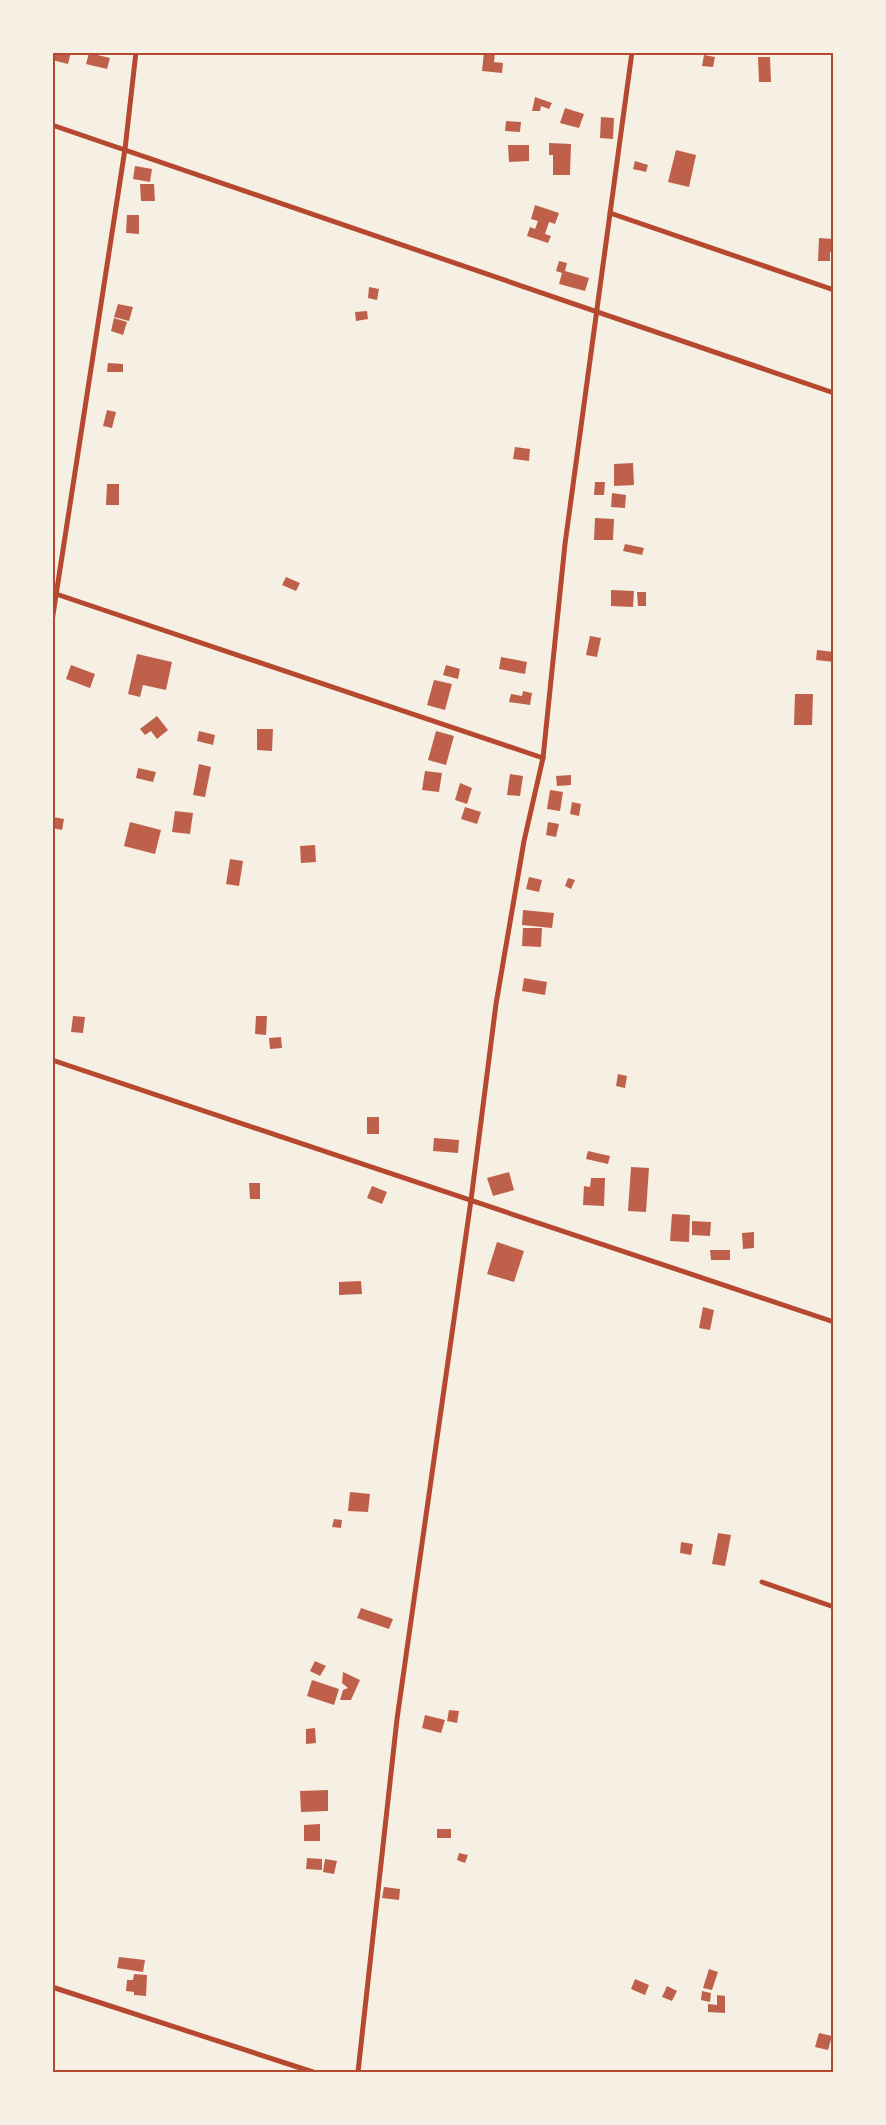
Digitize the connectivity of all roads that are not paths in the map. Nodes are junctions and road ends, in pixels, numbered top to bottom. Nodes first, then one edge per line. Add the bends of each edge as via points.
1 (136, 52) edge
2 (632, 52) edge
3 (52, 125) edge
4 (125, 149) junction
5 (610, 213) junction
6 (834, 290) edge
7 (598, 312) junction
8 (834, 393) edge
9 (56, 594) junction
10 (52, 621) edge
11 (543, 758) junction
12 (52, 1060) edge
13 (471, 1200) junction
14 (834, 1322) edge
15 (762, 1582) dead end
16 (834, 1607) edge
17 (52, 1987) edge
18 (313, 2072) edge
19 (358, 2072) edge

1 - 4 street
2 - 5 street
3 - 4 street
4 - 7 street
4 - 9 street
5 - 6 street
5 - 7 street
7 - 8 street
7 - 11 street via 565,544
9 - 10 street
9 - 11 street
11 - 13 street via 524,841 496,1004
12 - 13 street
13 - 14 street
13 - 19 street via 397,1719
15 - 16 street
17 - 18 street

